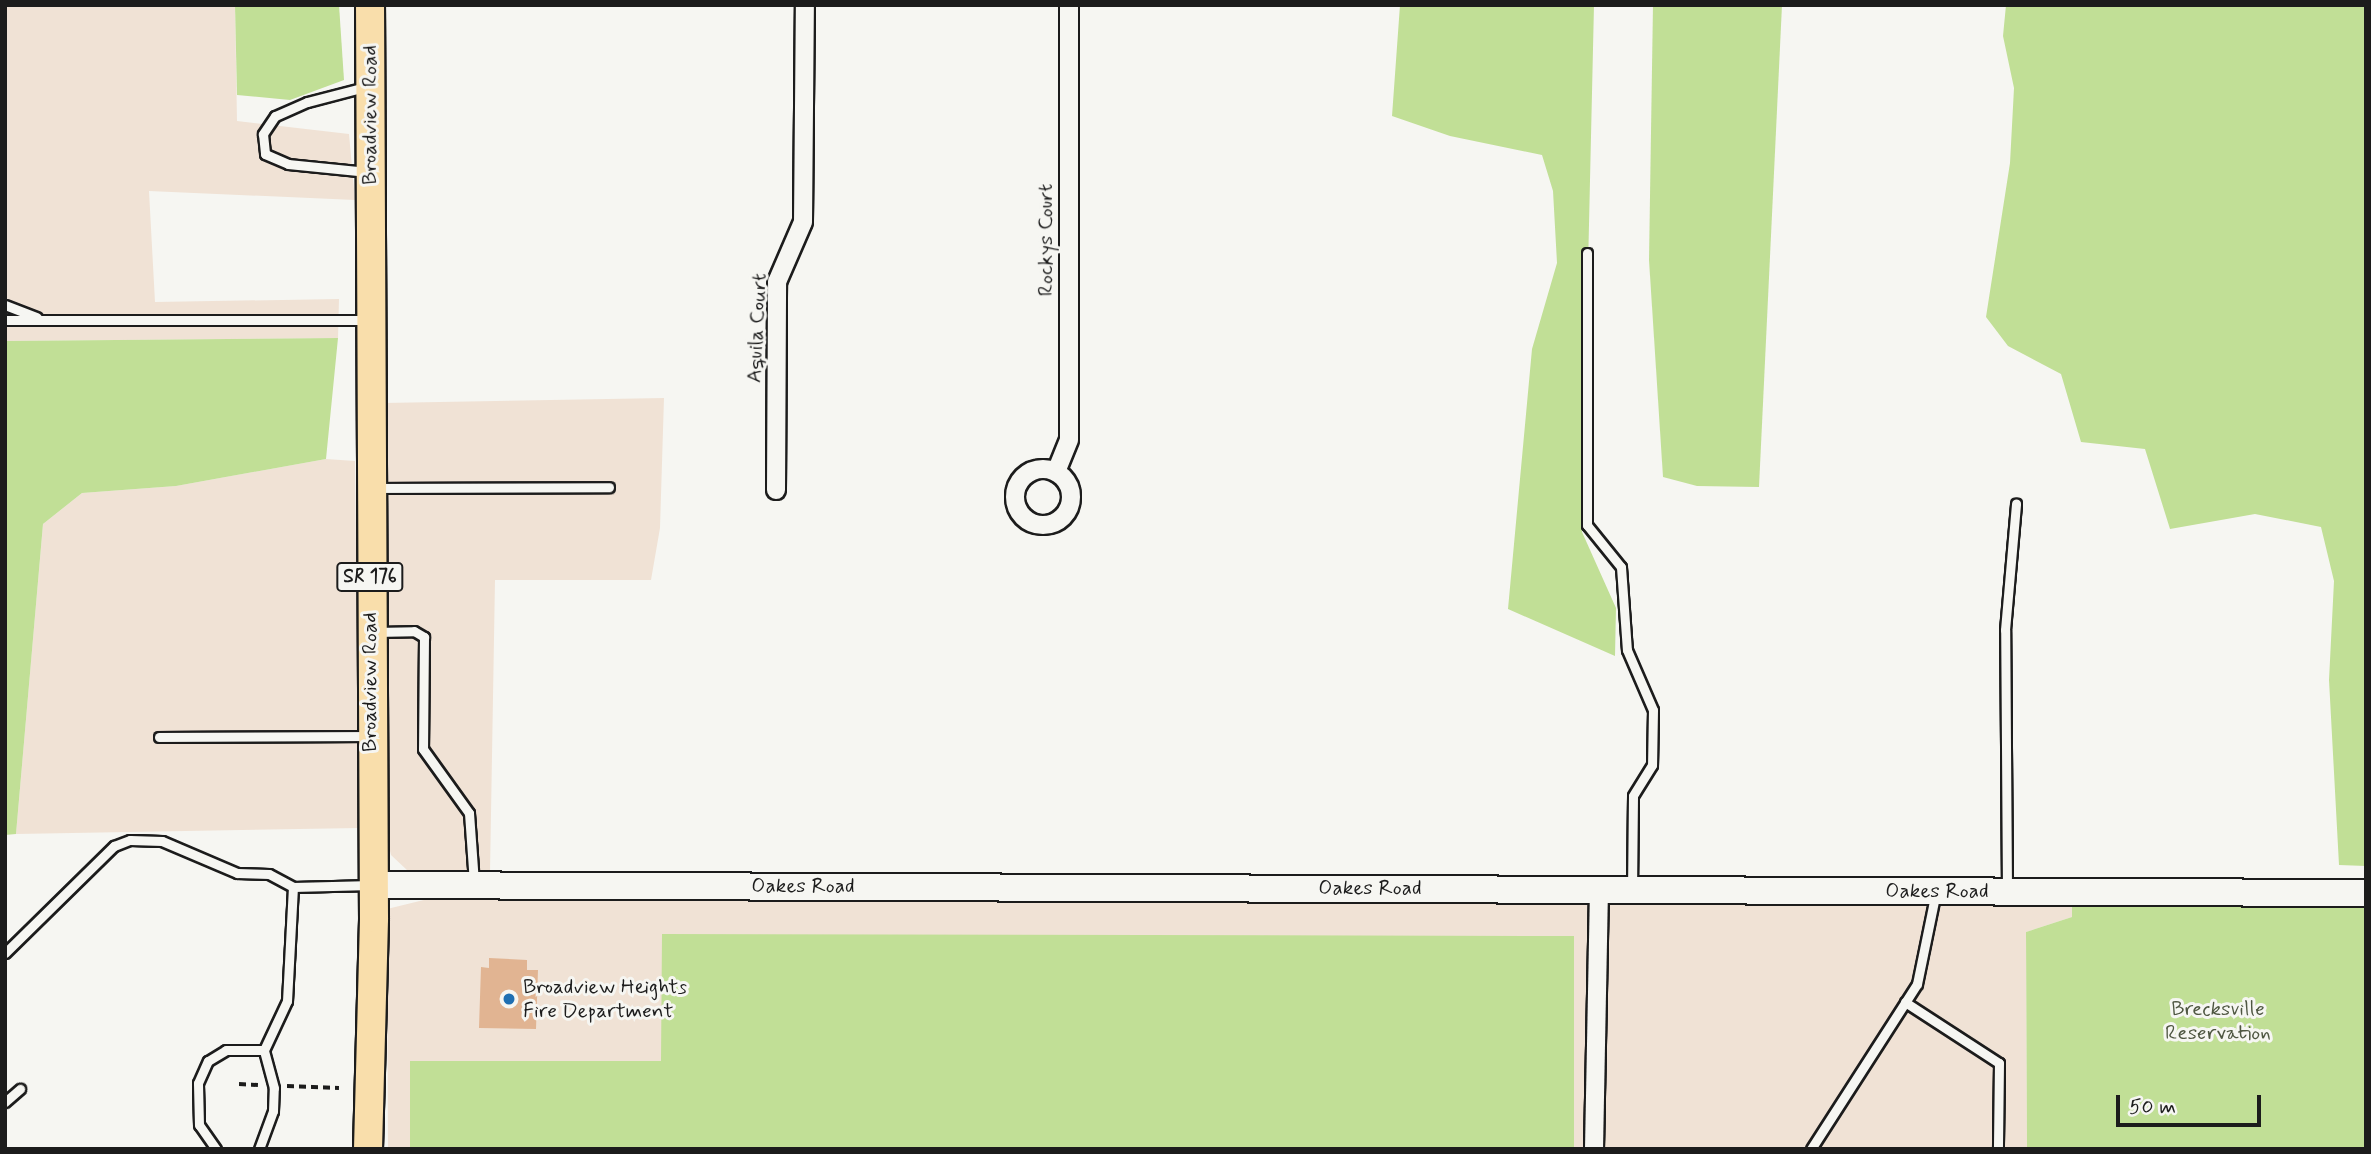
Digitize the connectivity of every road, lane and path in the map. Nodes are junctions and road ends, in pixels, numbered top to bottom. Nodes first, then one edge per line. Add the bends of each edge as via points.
1 (370, 5) edge
2 (805, 5) edge
3 (1069, 5) edge
4 (370, 86) junction
5 (371, 172) junction
6 (1587, 253) dead end
7 (5, 305) edge
8 (41, 318) junction
9 (5, 320) edge
10 (370, 320) junction
11 (1056, 472) dead end
12 (609, 487) dead end
13 (370, 488) junction
14 (776, 490) dead end
15 (2016, 503) dead end
16 (370, 632) junction
17 (370, 736) junction
18 (159, 737) dead end
19 (373, 885) junction
20 (474, 886) junction
21 (293, 887) junction
22 (1599, 889) junction
23 (1632, 889) junction
24 (1936, 891) junction
25 (2006, 891) junction
26 (2366, 893) edge
27 (5, 953) edge
28 (1905, 1002) junction
29 (264, 1050) junction
30 (20, 1088) dead end
31 (5, 1102) edge
32 (216, 1149) edge
33 (259, 1149) edge
34 (368, 1149) edge
35 (1594, 1149) edge
36 (1811, 1149) edge
37 (1998, 1149) edge

1 - 4 main road, Broadview Road / SR 176
2 - 14 street, Aquila Court via 803,222 778,282
3 - 11 street, Rockys Court via 1069,439
4 - 5 main road, Broadview Road / SR 176
4 - 5 lane via 307,102 275,116 263,134 265,154 288,164
5 - 10 main road, Broadview Road / SR 176
6 - 23 lane via 1587,525 1621,567 1627,650 1653,710 1652,765 1633,796
7 - 8 lane
8 - 9 lane
8 - 10 lane
10 - 13 main road, Broadview Road / SR 176
12 - 13 lane
13 - 16 main road, Broadview Road / SR 176
15 - 25 lane via 2005,630
16 - 17 main road, Broadview Road / SR 176
16 - 20 lane via 414,631 424,637 423,749 470,813
17 - 18 lane
17 - 19 main road, Broadview Road / SR 176
19 - 20 street, Oakes Road
19 - 21 lane
19 - 34 main road, Broadview Road / SR 176
20 - 22 street, Oakes Road
21 - 27 lane via 269,874 237,873 162,841 130,840 114,846
21 - 29 lane via 288,1001
22 - 23 street, Oakes Road
22 - 35 street
23 - 24 street, Oakes Road
24 - 25 street, Oakes Road
24 - 28 lane via 1927,950
25 - 26 street, Oakes Road
28 - 36 lane
28 - 37 lane via 1999,1063
29 - 32 lane via 226,1050 208,1061 198,1083 198,1125
29 - 33 lane via 274,1088 273,1111
30 - 31 lane

